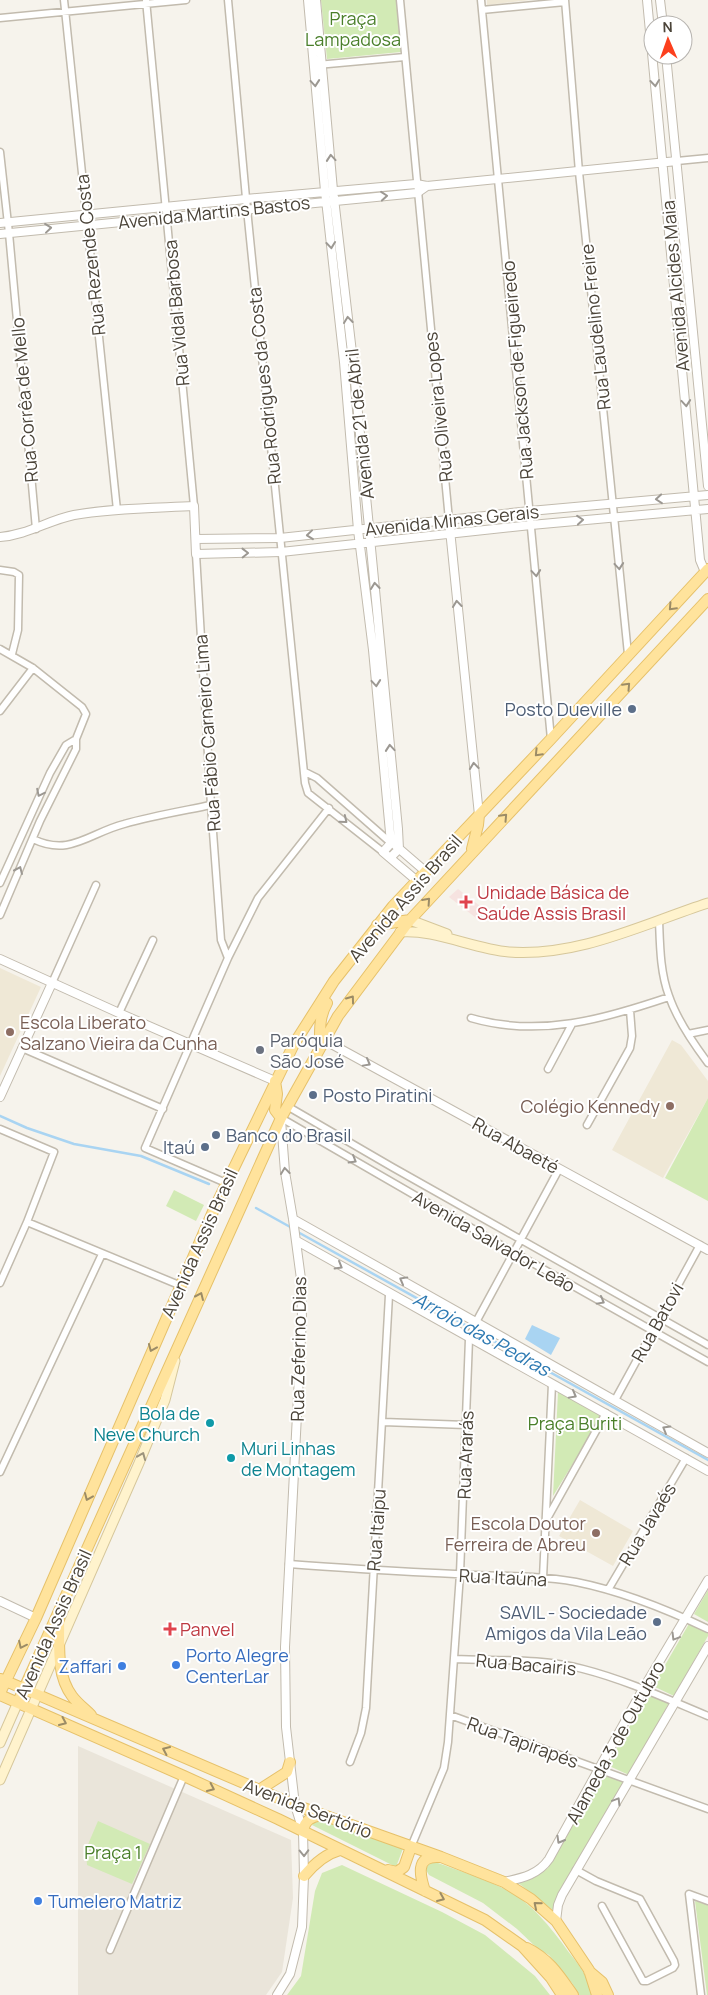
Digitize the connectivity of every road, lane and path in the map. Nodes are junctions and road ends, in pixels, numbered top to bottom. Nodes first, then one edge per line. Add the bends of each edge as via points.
1 (64, 0) edge
2 (186, 0) edge
3 (228, 0) edge
4 (308, 0) edge
5 (316, 0) edge
6 (400, 0) edge
7 (482, 0) edge
8 (647, 0) edge
9 (660, 0) edge
10 (565, 1) edge
11 (146, 2) edge
12 (482, 10) junction
13 (65, 12) junction
14 (662, 15) edge
15 (0, 18) edge
16 (405, 57) junction
17 (322, 65) junction
18 (667, 65) edge
19 (314, 66) junction
20 (0, 152) edge
21 (708, 158) edge
22 (677, 161) junction
23 (663, 163) junction
24 (579, 172) junction
25 (499, 180) junction
26 (416, 184) junction
27 (427, 186) junction
28 (329, 191) junction
29 (417, 193) junction
30 (246, 199) junction
31 (331, 200) junction
32 (166, 207) junction
33 (247, 209) junction
34 (86, 214) junction
35 (167, 217) junction
36 (4, 223) edge
37 (86, 224) junction
38 (9, 233) junction
39 (0, 234) edge
40 (353, 360) junction
41 (344, 362) junction
42 (708, 486) edge
43 (708, 495) edge
44 (694, 496) junction
45 (613, 503) junction
46 (194, 506) junction
47 (708, 509) edge
48 (117, 510) junction
49 (696, 510) junction
50 (530, 511) junction
51 (615, 517) junction
52 (449, 520) junction
53 (531, 525) junction
54 (369, 528) junction
55 (36, 529) junction
56 (358, 530) junction
57 (450, 533) junction
58 (0, 536) edge
59 (280, 538) junction
60 (196, 539) junction
61 (371, 542) junction
62 (360, 543) junction
63 (281, 552) junction
64 (196, 554) junction
65 (0, 570) edge
66 (707, 571) edge
67 (708, 599) edge
68 (0, 649) edge
69 (377, 649) junction
70 (12, 654) junction
71 (628, 654) junction
72 (33, 668) junction
73 (382, 705) junction
74 (0, 712) edge
75 (76, 739) junction
76 (551, 739) junction
77 (304, 772) junction
78 (50, 773) junction
79 (60, 778) junction
80 (211, 805) junction
81 (329, 808) junction
82 (479, 814) junction
83 (29, 816) junction
84 (40, 821) junction
85 (33, 839) junction
86 (391, 843) junction
87 (399, 849) junction
88 (383, 852) junction
89 (471, 853) junction
90 (390, 858) junction
91 (425, 871) junction
92 (416, 880) junction
93 (0, 883) edge
94 (96, 885) dead end
95 (708, 904) edge
96 (0, 915) edge
97 (410, 920) junction
98 (659, 920) junction
99 (377, 925) junction
100 (400, 932) junction
101 (153, 940) dead end
102 (472, 945) junction
103 (228, 958) junction
104 (0, 959) edge
105 (334, 981) junction
106 (52, 983) junction
107 (669, 997) junction
108 (630, 1010) junction
109 (119, 1013) junction
110 (471, 1018) dead end
111 (572, 1024) junction
112 (708, 1030) edge
113 (688, 1034) junction
114 (324, 1040) junction
115 (191, 1044) junction
116 (22, 1048) junction
117 (708, 1063) edge
118 (548, 1069) dead end
119 (275, 1080) junction
120 (0, 1097) edge
121 (287, 1106) junction
122 (163, 1109) junction
123 (281, 1118) junction
124 (587, 1125) dead end
125 (0, 1129) edge
126 (392, 1167) junction
127 (559, 1168) junction
128 (386, 1179) junction
129 (226, 1183) junction
130 (294, 1221) junction
131 (27, 1222) junction
132 (296, 1239) junction
133 (520, 1240) junction
134 (700, 1245) junction
135 (708, 1250) edge
136 (513, 1252) junction
137 (102, 1254) junction
138 (0, 1283) edge
139 (179, 1285) junction
140 (390, 1294) junction
141 (659, 1317) junction
142 (475, 1324) junction
143 (652, 1330) junction
144 (470, 1337) junction
145 (180, 1340) junction
146 (708, 1345) edge
147 (708, 1362) edge
148 (552, 1384) junction
149 (615, 1400) junction
150 (606, 1414) junction
151 (383, 1422) junction
152 (466, 1425) junction
153 (708, 1453) edge
154 (686, 1458) junction
155 (708, 1471) edge
156 (0, 1472) edge
157 (547, 1518) junction
158 (289, 1564) junction
159 (374, 1570) junction
160 (460, 1574) junction
161 (543, 1578) junction
162 (708, 1580) edge
163 (608, 1590) junction
164 (0, 1601) edge
165 (59, 1614) junction
166 (36, 1618) junction
167 (686, 1618) junction
168 (708, 1629) edge
169 (60, 1646) junction
170 (708, 1646) edge
171 (455, 1659) junction
172 (3, 1680) edge
173 (643, 1689) junction
174 (24, 1690) junction
175 (0, 1694) edge
176 (38, 1696) junction
177 (18, 1702) junction
178 (676, 1702) junction
179 (32, 1708) junction
180 (450, 1716) junction
181 (708, 1716) edge
182 (96, 1719) junction
183 (0, 1743) edge
184 (290, 1762) junction
185 (350, 1762) dead end
186 (600, 1770) junction
187 (184, 1776) junction
188 (0, 1780) edge
189 (629, 1780) junction
190 (259, 1790) junction
191 (295, 1805) junction
192 (708, 1809) edge
193 (321, 1815) junction
194 (303, 1831) junction
195 (412, 1847) junction
196 (340, 1850) junction
197 (441, 1857) junction
198 (364, 1862) junction
199 (576, 1870) junction
200 (304, 1876) junction
201 (504, 1882) junction
202 (425, 1891) junction
203 (708, 1901) edge
204 (602, 1906) dead end
205 (556, 1921) junction
206 (522, 1946) junction
207 (110, 1950) dead end
208 (589, 1970) junction
209 (277, 1995) edge
210 (562, 1995) edge
211 (573, 1995) edge
212 (597, 1995) edge
213 (608, 1995) edge
214 (701, 1995) edge

1 - 13 street, Rua Rezende Costa
2 - 11 street
3 - 30 street, Rua Rodrigues da Costa
4 - 19 street, Avenida 21 de Abril
5 - 17 street, Avenida 21 de Abril
6 - 16 street, Rua Oliveira Lopes
7 - 12 street, Rua Jackson de Figueiredo
8 -> 23 street, Avenida Alcides Maia
9 - 14 street
10 - 12 street
10 - 24 street, Rua Laudelino Freire
11 - 13 street
11 - 32 street, Rua Vidal Barbosa
12 - 25 street, Rua Jackson de Figueiredo
13 - 15 street
13 - 34 street, Rua Rezende Costa
16 - 17 street
16 - 26 street, Rua Oliveira Lopes
17 - 19 street
28 -> 17 street, Avenida 21 de Abril
18 - 22 street, Avenida Alcides Maia
19 -> 28 street, Avenida 21 de Abril
20 - 36 street, Rua Corrêa de Mello
21 - 22 street, Avenida Martins Bastos
22 - 23 street, Avenida Martins Bastos
22 - 42 street, Avenida Alcides Maia
23 - 24 street, Avenida Martins Bastos
23 -> 44 street, Avenida Alcides Maia
24 - 25 street, Avenida Martins Bastos
24 - 45 street, Rua Laudelino Freire
25 - 27 street, Avenida Martins Bastos
25 - 50 street, Rua Jackson de Figueiredo
26 - 27 street, Avenida Martins Bastos
26 - 28 street, Avenida Martins Bastos
26 - 29 street, Rua Oliveira Lopes
27 - 29 street
28 - 30 street, Avenida Martins Bastos
28 - 31 street, Avenida 21 de Abril
31 -> 29 street, Avenida Martins Bastos
29 - 52 street, Rua Oliveira Lopes
30 - 32 street, Avenida Martins Bastos
30 - 33 street, Rua Rodrigues da Costa
31 - 33 street, Avenida Martins Bastos
40 -> 31 street, Avenida 21 de Abril
31 -> 41 street, Avenida 21 de Abril
32 - 34 street, Avenida Martins Bastos
32 - 35 street, Rua Vidal Barbosa
33 - 35 street, Avenida Martins Bastos
33 - 59 street, Rua Rodrigues da Costa
34 - 36 street, Avenida Martins Bastos
34 - 37 street, Rua Rezende Costa
35 - 37 street, Avenida Martins Bastos
35 - 46 street, Rua Vidal Barbosa
36 - 38 street, Rua Corrêa de Mello
38 -> 37 street, Avenida Martins Bastos
37 - 48 street, Rua Rezende Costa
38 - 39 street, Avenida Martins Bastos
38 - 55 street, Rua Corrêa de Mello
40 - 41 street
40 - 54 street, Avenida 21 de Abril
41 - 56 street, Avenida 21 de Abril
43 - 44 street, Avenida Minas Gerais
44 -> 45 street, Avenida Minas Gerais
44 - 49 street, Avenida Alcides Maia
45 - 50 street, Avenida Minas Gerais
45 - 51 street, Rua Laudelino Freire
46 - 48 street
46 - 60 street, Rua Fábio Carneiro Lima
47 - 49 street, Avenida Minas Gerais
48 - 55 street via 76,515
49 - 51 street, Avenida Minas Gerais
49 - 66 street, Avenida Alcides Maia via 700,560
50 - 52 street, Avenida Minas Gerais
50 - 53 street, Rua Jackson de Figueiredo
53 -> 51 street, Avenida Minas Gerais
51 -> 71 street, Rua Laudelino Freire
52 - 54 street, Avenida Minas Gerais
52 - 57 street, Rua Oliveira Lopes
53 - 57 street, Avenida Minas Gerais
53 -> 76 street, Rua Jackson de Figueiredo
54 - 56 street, Avenida Minas Gerais
54 - 61 street, Avenida 21 de Abril
55 - 58 street
56 -> 59 street, Avenida Minas Gerais
56 - 62 street, Avenida 21 de Abril
57 - 61 street, Avenida Minas Gerais
82 -> 57 street, Rua Oliveira Lopes
59 - 60 street, Avenida Minas Gerais
59 - 63 street, Rua Rodrigues da Costa
60 - 64 street, Rua Fábio Carneiro Lima
61 - 62 street, Avenida Minas Gerais
69 -> 61 street, Avenida 21 de Abril
62 - 63 street, Avenida Minas Gerais
62 - 69 street, Avenida 21 de Abril
64 -> 63 street, Avenida Minas Gerais
63 - 77 street, Rua Rodrigues da Costa
64 - 80 street, Rua Fábio Carneiro Lima
65 - 70 street via 19,575 18,630
66 -> 71 main road, Avenida Assis Brasil
89 -> 67 main road, Avenida Assis Brasil
68 - 70 street
69 - 73 street, Avenida 21 de Abril
70 - 72 street
71 - 76 main road, Avenida Assis Brasil
72 - 74 street
72 - 75 street via 86,712
73 - 86 street, Avenida 21 de Abril
87 -> 73 street, Avenida 21 de Abril
75 - 78 street via 66,744
75 - 79 street via 76,749
76 -> 82 main road, Avenida Assis Brasil
77 - 81 street, Rua Rodrigues da Costa via 308,793
77 - 86 street via 317,778
78 - 79 street
78 -> 83 street
79 - 84 street
80 - 85 street via 123,824 67,845 51,846
80 - 103 street, Rua Fábio Carneiro Lima via 221,940
81 -> 88 street, Rua Rodrigues da Costa
81 - 103 street via 258,898
82 - 89 main road
82 - 91 main road, Avenida Assis Brasil
83 - 84 street
83 - 93 street
84 - 85 street
96 -> 85 street
86 - 87 street
86 - 88 street
87 - 90 street
87 - 91 street
88 - 90 street
97 -> 89 main road, Avenida Assis Brasil
90 - 92 street
91 - 92 main road, Avenida Assis Brasil
92 - 99 main road, Avenida Assis Brasil
94 - 106 street
95 - 98 main road
97 - 99 main road
97 - 100 main road, Avenida Assis Brasil
97 - 102 main road
98 - 102 main road via 568,949 508,952
98 - 107 street via 660,948
99 - 105 main road, Avenida Assis Brasil
100 - 102 main road via 416,932
114 -> 100 main road, Avenida Assis Brasil
101 - 109 street
103 - 115 street
104 - 106 street
105 - 114 main road via 333,993 321,1013 320,1035
105 - 119 main road, Avenida Assis Brasil
106 - 109 street
106 - 116 street
107 - 108 street
107 - 113 street
108 - 111 street
108 - 124 street via 630,1048
109 - 115 street
110 - 111 street via 516,1027
111 - 118 street
112 - 113 street
113 - 117 street
114 - 121 main road, Avenida Assis Brasil
114 -> 127 street, Rua Abaeté
115 - 119 street
115 - 122 street
116 - 120 street
116 - 122 street
119 - 123 main road via 275,1110
119 - 129 main road, Avenida Assis Brasil
121 - 123 main road, Avenida Assis Brasil
121 - 126 street, Avenida Salvador Leão
122 - 129 street via 145,1148
123 -> 128 street, Avenida Salvador Leão
130 -> 123 street, Rua Zeferino Dias via 285,1172
145 -> 123 main road, Avenida Assis Brasil
125 - 131 street via 54,1152
126 - 128 street
126 - 133 street, Avenida Salvador Leão
127 - 133 street, Rua Ararás
127 - 134 street, Rua Abaeté
128 - 136 street, Avenida Salvador Leão
129 - 139 main road, Avenida Assis Brasil
130 - 132 street, Rua Zeferino Dias
142 -> 130 street
131 - 137 street
131 - 138 street
132 -> 140 street
132 - 158 street, Rua Zeferino Dias via 302,1318
133 - 136 street, Rua Ararás
133 - 141 street, Avenida Salvador Leão
134 - 135 street, Rua Abaeté
134 - 141 street, Rua Batovi
136 - 142 street, Rua Ararás
136 -> 143 street, Avenida Salvador Leão
137 - 139 street
137 - 156 street
139 -> 166 main road, Avenida Assis Brasil
140 - 144 street
140 - 151 street, Rua Itaipu
141 - 143 street, Rua Batovi
141 - 146 street, Avenida Salvador Leão
142 - 144 street, Rua Ararás
142 - 149 street
143 - 147 street, Avenida Salvador Leão
143 - 149 street, Rua Batovi
144 - 148 street
144 - 152 street, Rua Ararás
145 - 165 main road, Avenida Assis Brasil
169 -> 145 main road, Avenida Assis Brasil via 165,1400
148 -> 150 street
148 - 157 street
153 -> 149 street
150 - 154 street
150 - 157 street
151 - 152 street
151 - 159 street, Rua Itaipu
152 - 160 street, Rua Ararás
154 - 155 street
154 - 163 street, Rua Javaés
157 - 161 street
158 - 159 street, Rua Itaúna
158 - 184 street, Rua Zeferino Dias via 284,1647
159 - 160 street, Rua Itaúna
159 - 185 street, Rua Itaipu via 365,1720
160 - 161 street, Rua Itaúna
160 - 171 street, Rua Ararás
161 - 163 street, Rua Itaúna
162 - 167 street, Alameda 3 de Outubro
163 - 167 street, Rua Itaúna
164 - 166 street
165 - 169 main road
165 - 174 main road, Avenida Assis Brasil
166 -> 172 main road, Avenida Assis Brasil
167 - 168 street, Rua Itaúna
167 -> 173 street, Alameda 3 de Outubro
169 - 176 main road, Avenida Assis Brasil
169 - 182 main road via 63,1681 72,1696
170 - 178 street, Alameda 3 de Outubro
171 - 173 street, Rua Bacairis via 560,1665 583,1669
171 - 180 street, Rua Ararás
172 - 174 main road, Avenida Sertório
172 - 175 main road, Avenida Assis Brasil
173 - 178 street, Rua Bacairis
173 - 186 street, Alameda 3 de Outubro
174 - 176 main road, Avenida Sertório
174 - 177 main road, Avenida Assis Brasil
175 - 177 main road, Avenida Sertório
176 - 179 main road, Avenida Assis Brasil
176 - 182 main road, Avenida Sertório
177 - 179 main road, Avenida Sertório
177 - 183 main road, Avenida Assis Brasil
178 - 181 street, Rua Bacairis
178 - 189 street, Alameda 3 de Outubro
179 -> 187 main road, Avenida Sertório
179 - 188 main road, Avenida Assis Brasil
180 - 186 street, Rua Tapirapés
180 - 195 street, Rua Ararás via 444,1768
190 -> 182 main road, Avenida Sertório
184 - 190 main road via 286,1772
184 - 191 street, Rua Zeferino Dias
186 - 189 street, Rua Tapirapés
186 -> 201 street, Alameda 3 de Outubro via 543,1868
187 -> 194 main road, Avenida Sertório
187 - 207 street
189 - 192 street, Rua Tapirapés
199 -> 189 street, Alameda 3 de Outubro
190 - 191 main road, Avenida Sertório
191 - 193 main road, Avenida Sertório
191 - 194 street, Rua Zeferino Dias
193 - 194 main road via 306,1821
193 - 195 main road, Avenida Sertório
194 - 196 main road, Avenida Sertório
194 -> 200 street, Rua Zeferino Dias
195 - 197 main road, Avenida Sertório
195 - 198 main road via 404,1868 397,1872
196 - 198 main road, Avenida Sertório
196 - 200 main road via 320,1860
197 - 201 main road, Avenida Sertório
197 - 202 main road via 429,1857 423,1862 420,1873
198 - 202 main road, Avenida Sertório
199 - 204 street via 640,1899 674,1961 673,1968 643,1981
199 - 205 street, Alameda 3 de Outubro via 558,1905
200 - 209 street, Rua Zeferino Dias via 299,1936 290,1974
205 -> 201 main road, Avenida Sertório
202 -> 206 main road, Avenida Sertório via 486,1920
203 - 214 street via 689,1894
205 - 208 main road, Avenida Sertório
206 - 210 main road, Avenida Sertório
206 - 211 main road via 541,1955
208 - 212 main road, Avenida Sertório
208 - 213 main road, Avenida Sertório via 602,1982

